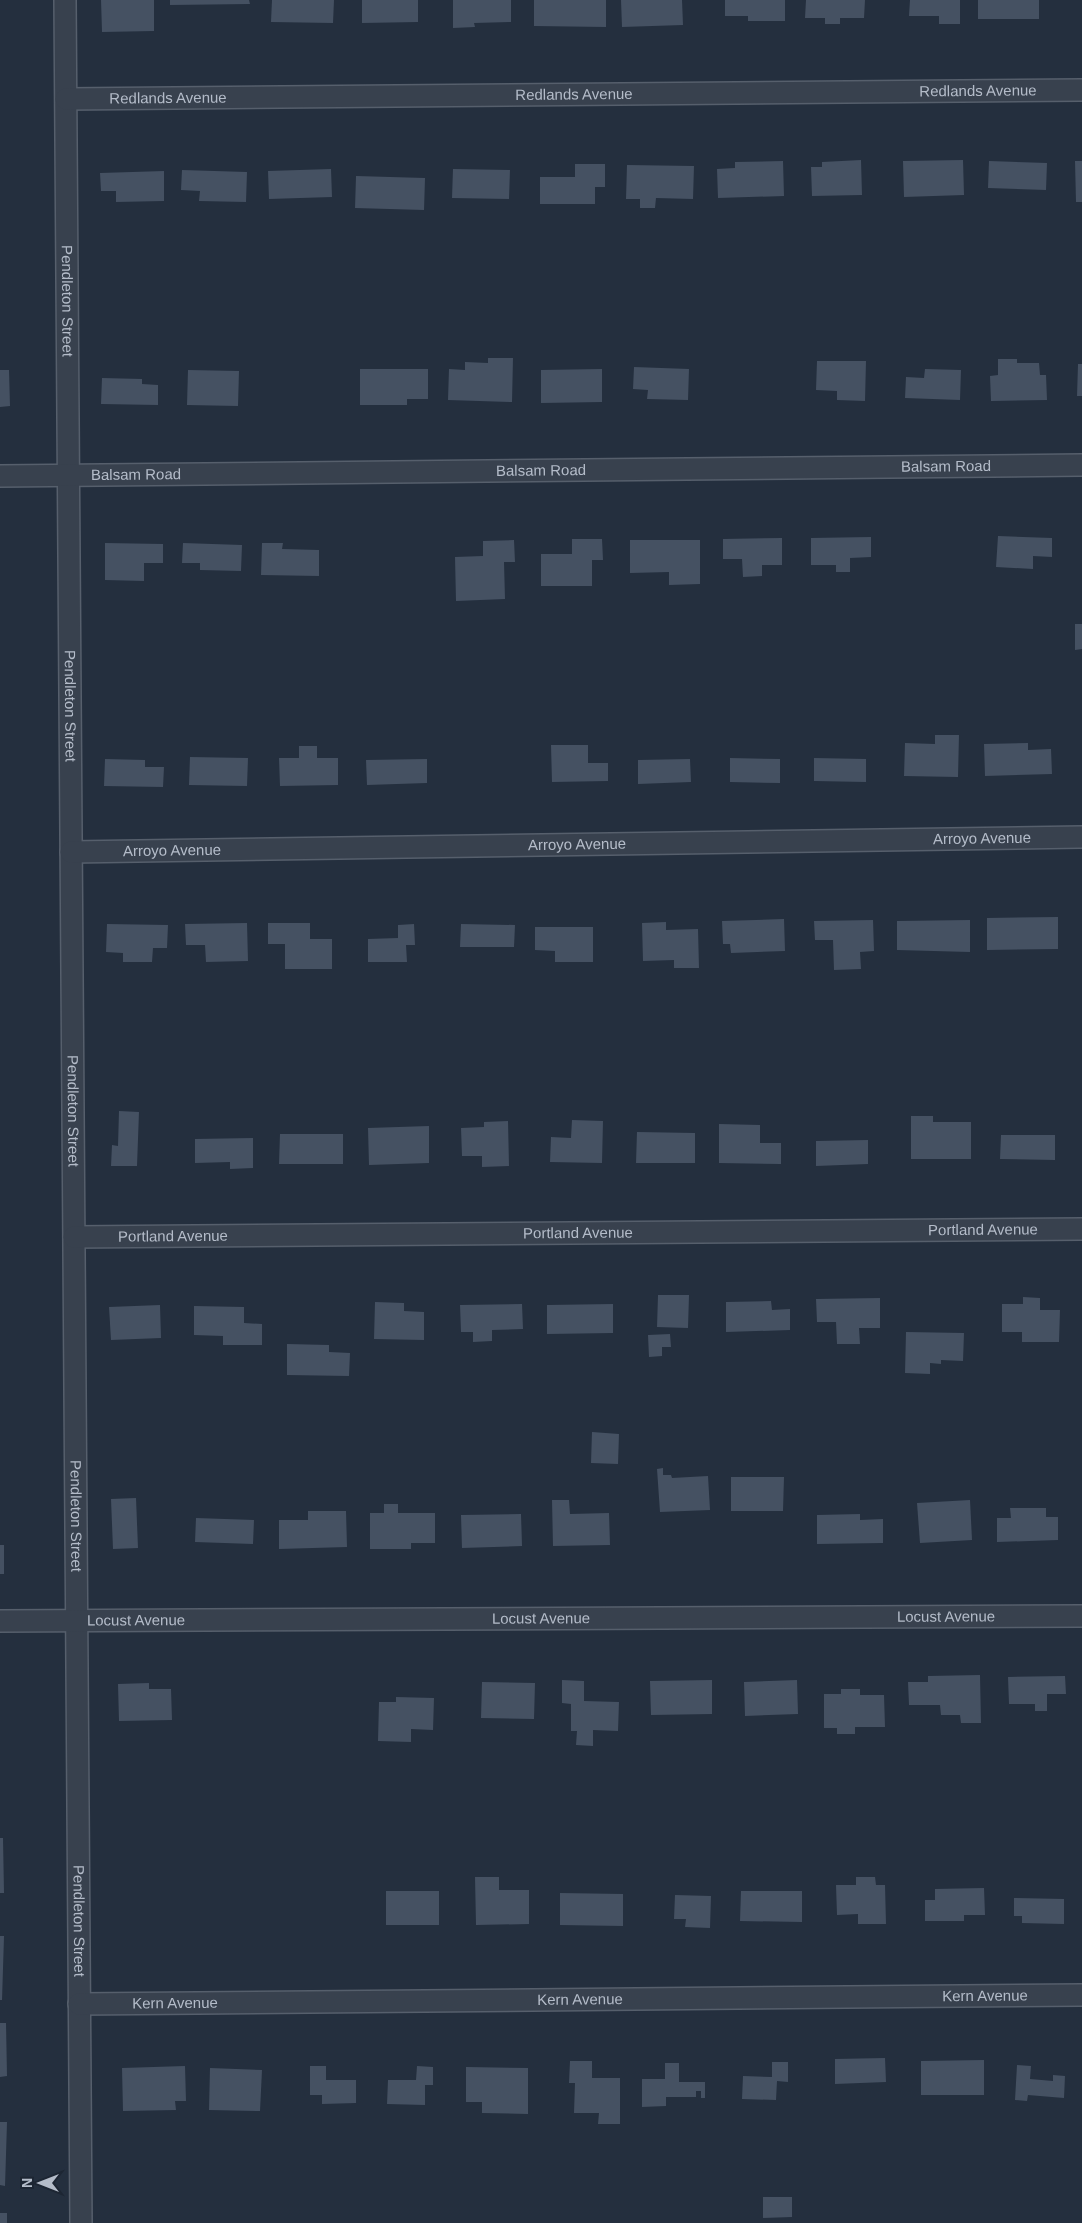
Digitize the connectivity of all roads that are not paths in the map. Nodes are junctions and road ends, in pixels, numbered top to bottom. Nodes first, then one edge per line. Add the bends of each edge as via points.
1 (65, 0) edge
2 (1082, 90) edge
3 (66, 99) junction
4 (1082, 465) edge
5 (0, 476) edge
6 (69, 476) junction
7 (1082, 837) edge
8 (71, 852) junction
9 (1082, 1229) edge
10 (74, 1237) junction
11 (1082, 1616) edge
12 (76, 1620) junction
13 (0, 1621) edge
14 (1082, 1995) edge
15 (79, 2004) junction
16 (81, 2223) edge

1 - 3 street, Pendleton Street
2 - 3 street, Redlands Avenue
3 - 6 street, Pendleton Street
4 - 6 street, Balsam Road
5 - 6 street, Balsam Road
6 - 8 street, Pendleton Street
7 - 8 street, Arroyo Avenue
8 - 10 street, Pendleton Street
9 - 10 street, Portland Avenue
10 - 12 street, Pendleton Street
11 - 12 street, Locust Avenue
12 - 13 street, Locust Avenue
12 - 15 street, Pendleton Street
14 - 15 street, Kern Avenue
15 - 16 street, Pendleton Street

